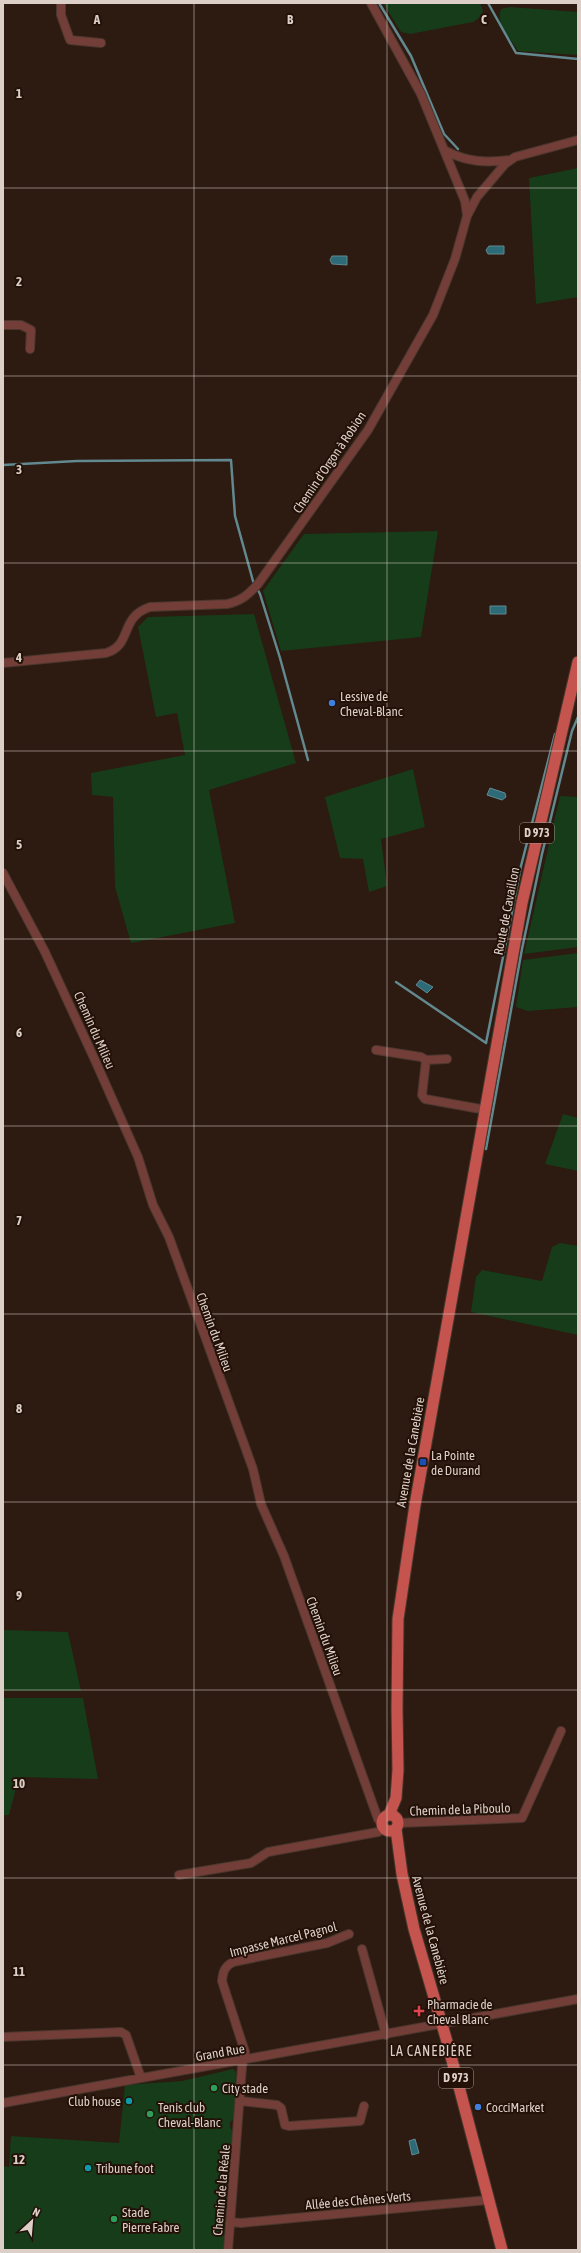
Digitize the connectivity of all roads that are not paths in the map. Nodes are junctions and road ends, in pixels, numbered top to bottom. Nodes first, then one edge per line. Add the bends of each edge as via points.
1 (61, 3) edge
2 (371, 3) edge
3 (101, 43) dead end
4 (578, 140) edge
5 (446, 151) junction
6 (510, 160) junction
7 (467, 216) junction
8 (3, 325) edge
9 (30, 349) dead end
10 (578, 662) edge
11 (3, 663) edge
12 (578, 690) edge
13 (566, 720) junction
14 (3, 873) edge
15 (376, 1050) dead end
16 (447, 1059) dead end
17 (426, 1060) junction
18 (486, 1110) junction
19 (561, 1731) dead end
20 (390, 1823) junction
21 (179, 1875) dead end
22 (349, 1934) dead end
23 (362, 1949) dead end
24 (578, 1999) edge
25 (442, 2025) junction
26 (386, 2035) junction
27 (3, 2036) edge
28 (244, 2060) junction
29 (141, 2078) junction
30 (241, 2101) junction
31 (3, 2103) edge
32 (364, 2106) dead end
33 (488, 2200) junction
34 (230, 2222) junction
35 (228, 2250) edge
36 (502, 2250) edge

1 - 3 street via 70,40
2 - 5 street via 421,94
4 - 6 street, Chemin d'Orgon à Robion via 526,152
5 - 6 street via 476,161
5 - 7 street via 465,201
6 - 7 street, Chemin d'Orgon à Robion via 477,197
7 - 11 street, Chemin d'Orgon à Robion via 455,259 433,315 368,430 248,595 238,602 227,604 150,607 140,610 133,616 122,643 115,650 106,653
8 - 9 street via 21,325 31,330
10 - 13 main road, Route de Cavaillon / D 973
12 - 13 main road, Route de Cavaillon / D 973
13 - 18 main road, Route de Cavaillon / D 973 via 523,895
14 - 20 street, Chemin du Milieu via 57,976 138,1157 153,1205 169,1237 251,1464 263,1510 284,1556 375,1810
15 - 17 street via 421,1056
16 - 17 street
17 - 18 street via 422,1095 425,1099
18 - 20 main road, Avenue de la Canebière / D 973 via 415,1505 399,1609 396,1709 398,1770
19 - 20 street, Chemin de la Piboulo via 522,1818
20 - 21 street via 378,1832 268,1852 251,1863
20 - 25 main road, Avenue de la Canebière / D 973 via 414,1929
22 - 28 street, Impasse Marcel Pagnol via 327,1943 233,1962 226,1966 222,1981 245,2052
23 - 26 street
24 - 25 street, Grand Rue
25 - 26 street, Grand Rue
25 - 33 main road, Avenue de la Canebière / D 973
26 - 28 street, Grand Rue
27 - 29 street via 121,2032 126,2035
28 - 29 street, Grand Rue
28 - 30 street, Chemin de la Réale
29 - 31 street, Grand Rue
30 - 32 street via 277,2105 281,2108 285,2125 289,2126 360,2121
30 - 34 street, Chemin de la Réale
33 - 34 street, Allée des Chênes Verts
33 - 36 main road, Avenue de la Canebière / D 973
34 - 35 street, Chemin de la Réale

